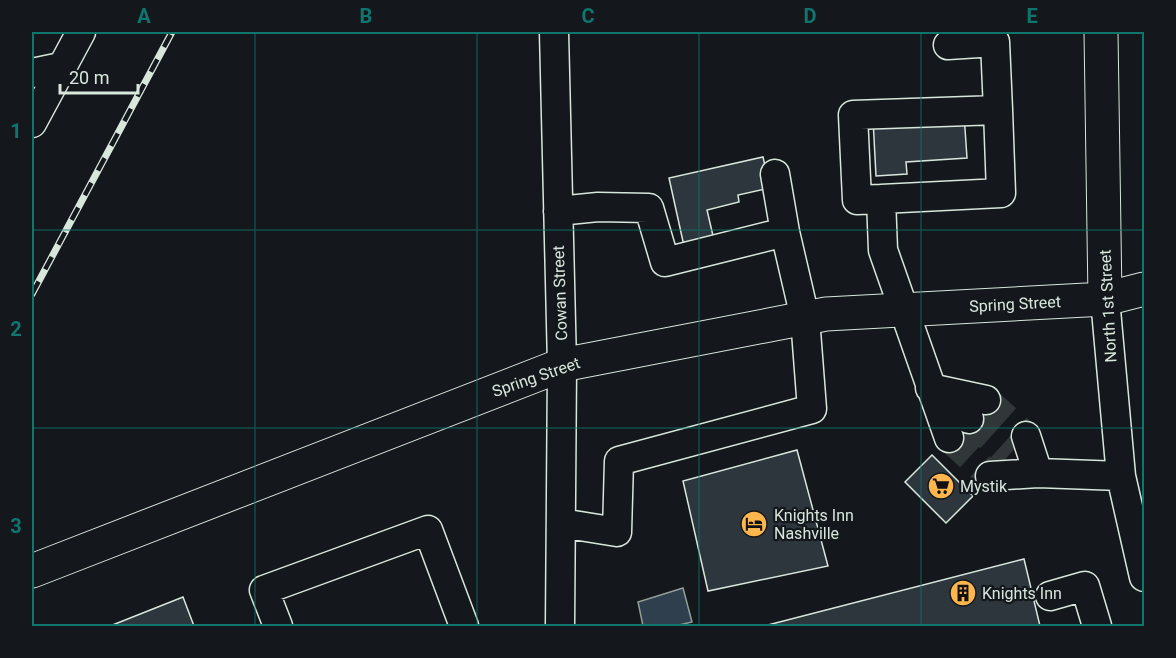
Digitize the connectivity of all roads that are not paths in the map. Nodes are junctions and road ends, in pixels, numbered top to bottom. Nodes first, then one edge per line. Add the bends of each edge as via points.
1 (81, 32) edge
2 (554, 32) edge
3 (1101, 32) edge
4 (948, 45) dead end
5 (61, 67) junction
6 (32, 73) edge
7 (998, 110) junction
8 (32, 123) edge
9 (775, 174) dead end
10 (881, 199) junction
11 (558, 211) junction
12 (785, 232) junction
13 (1144, 289) edge
14 (1106, 299) junction
15 (905, 310) junction
16 (1144, 313) edge
17 (805, 318) junction
18 (562, 364) junction
19 (930, 388) junction
20 (1018, 446) tunnel mouth
21 (1038, 473) junction
22 (990, 476) dead end
23 (1121, 476) junction
24 (561, 523) junction
25 (32, 571) edge
26 (1144, 577) edge
27 (1050, 596) dead end
28 (278, 627) edge
29 (464, 627) edge
30 (561, 627) edge
31 (1097, 627) edge

1 - 5 street
2 - 11 street, Cowan Street
3 - 14 main road, North 1st Street
4 - 7 street via 995,42
5 - 6 street
5 - 8 street
7 - 10 street via 1001,194
7 - 10 street via 853,115 856,200
9 - 12 street
10 - 15 street via 883,250
11 - 12 street via 649,208 665,262
11 - 18 street, Cowan Street
12 - 17 street
13 - 14 main road, Spring Street
14 - 15 main road, Spring Street
14 - 16 main road, Spring Street
14 - 23 street, North 1st Street
15 - 17 main road, Spring Street
15 - 19 street
17 - 18 main road, Spring Street
17 - 24 street via 812,409 618,461 617,532
18 - 24 street, Cowan Street
18 - 25 main road, Spring Street
19 - 19 street via 968,419
20 - 21 street
21 - 22 street
21 - 23 street
23 - 26 street, North 1st Street
24 - 30 street, Cowan Street
27 - 31 street via 1084,586
28 - 29 street via 264,590 428,531

